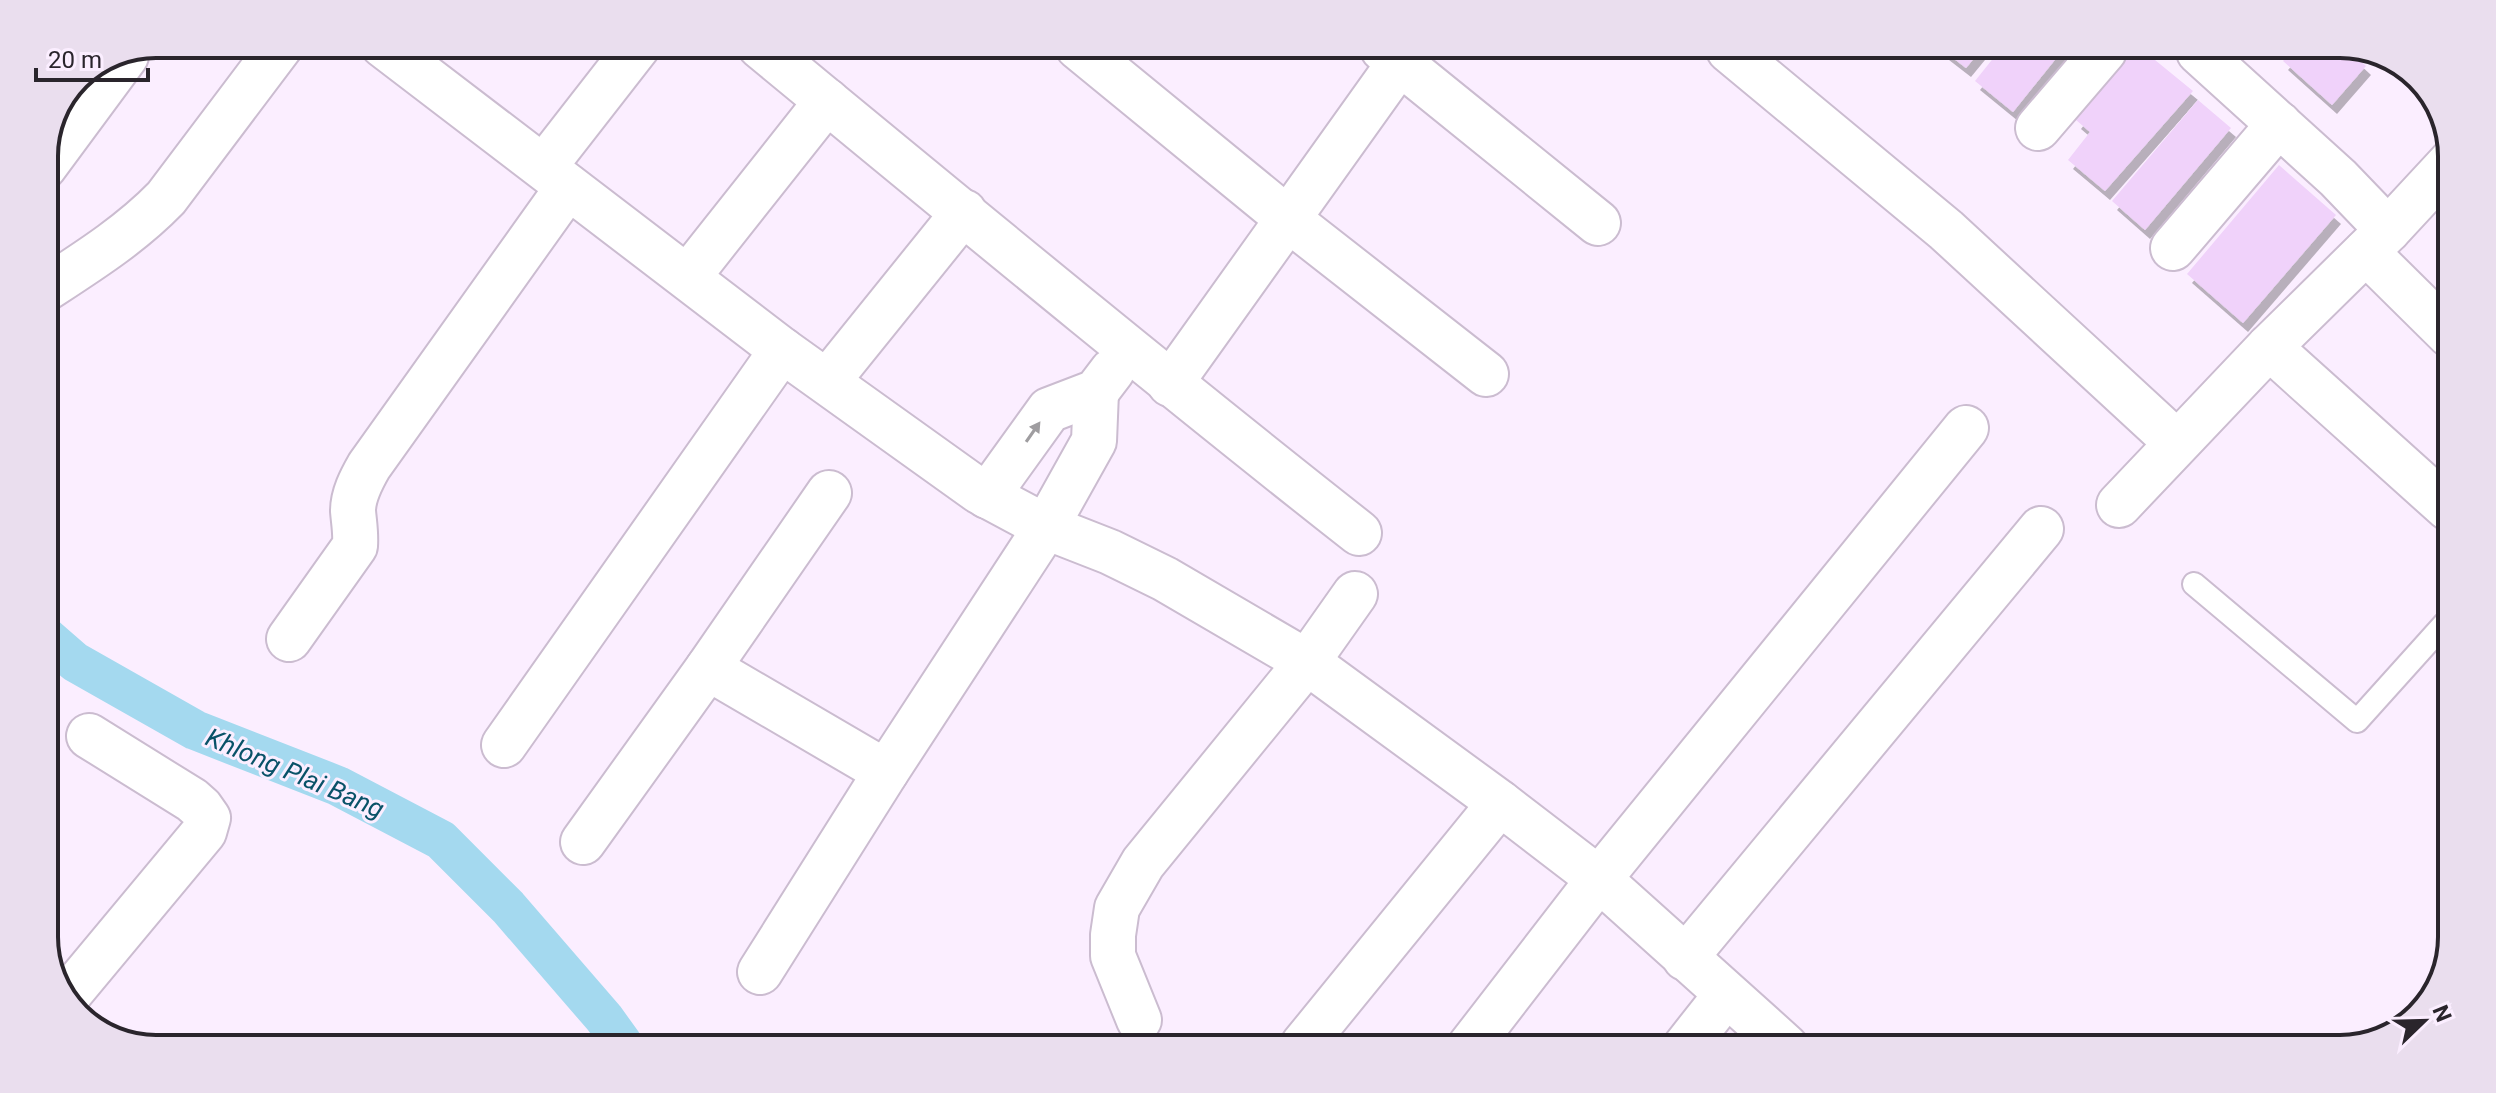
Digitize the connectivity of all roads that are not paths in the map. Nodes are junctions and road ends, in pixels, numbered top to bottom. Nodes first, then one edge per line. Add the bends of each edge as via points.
1 (271, 58) edge
2 (402, 58) edge
3 (631, 58) edge
4 (775, 58) edge
5 (1091, 58) edge
6 (1390, 58) edge
7 (1396, 58) edge
8 (1739, 58) edge
9 (2098, 58) edge
10 (2206, 58) edge
11 (120, 65) edge
12 (827, 101) junction
13 (2279, 124) junction
14 (2038, 128) dead end
15 (58, 148) edge
16 (563, 169) junction
17 (2438, 181) edge
18 (964, 212) junction
19 (1288, 219) junction
20 (1598, 223) dead end
21 (2377, 241) junction
22 (2173, 248) dead end
23 (698, 264) dead end
24 (58, 280) edge
25 (2438, 320) edge
26 (2269, 347) junction
27 (782, 350) junction
28 (1128, 350) junction
29 (835, 372) dead end
30 (1486, 374) dead end
31 (1170, 384) junction
32 (1096, 392) junction
33 (1966, 428) dead end
34 (2177, 443) junction
35 (829, 493) dead end
36 (987, 496) junction
37 (2438, 499) edge
38 (2119, 505) dead end
39 (1046, 527) junction
40 (2041, 529) dead end
41 (1359, 533) dead end
42 (2194, 584) dead end
43 (1355, 594) dead end
44 (2438, 631) edge
45 (289, 639) dead end
46 (1307, 662) junction
47 (708, 668) junction
48 (89, 736) dead end
49 (504, 745) dead end
50 (886, 772) junction
51 (1500, 803) junction
52 (583, 842) dead end
53 (1610, 889) junction
54 (1685, 958) junction
55 (760, 972) dead end
56 (73, 990) edge
57 (1726, 995) junction
58 (1139, 1020) dead end
59 (1311, 1035) edge
60 (1480, 1035) edge
61 (1509, 1035) edge
62 (1694, 1035) edge
63 (1772, 1035) edge

1 - 24 street via 145,220
2 - 16 street
3 - 16 street
4 - 12 street
5 - 19 street
6 - 19 street
7 - 20 street
8 - 34 street via 1946,230
9 - 14 street
10 - 13 street
11 - 15 street
12 - 18 street
12 - 23 street
13 - 21 street via 2338,178
13 - 22 street
16 - 27 street
16 - 45 street via 369,466 353,509 355,546
17 - 21 street
18 - 28 street
18 - 29 street
19 - 30 street
19 - 31 street
21 - 25 street
21 - 26 street
26 - 34 street
26 - 37 street
27 - 36 street
27 - 49 street
28 - 31 street
28 - 32 street
31 - 41 street
36 -> 32 street via 1049,410
32 - 39 street via 1094,441
33 - 53 street
34 - 38 street
35 - 47 street
36 - 39 street
39 - 46 street via 1165,579
39 - 50 street
40 - 54 street
42 - 44 lane via 2357,721
43 - 46 street
46 - 51 street
46 - 58 street via 1143,863 1117,908 1113,956
47 - 50 street
47 - 52 street
48 - 56 street via 192,800 208,818 204,832
50 - 55 street
51 - 53 street
51 - 59 street
53 - 54 street
53 - 60 street
53 - 61 street
54 - 57 street
57 - 62 street
57 - 63 street

